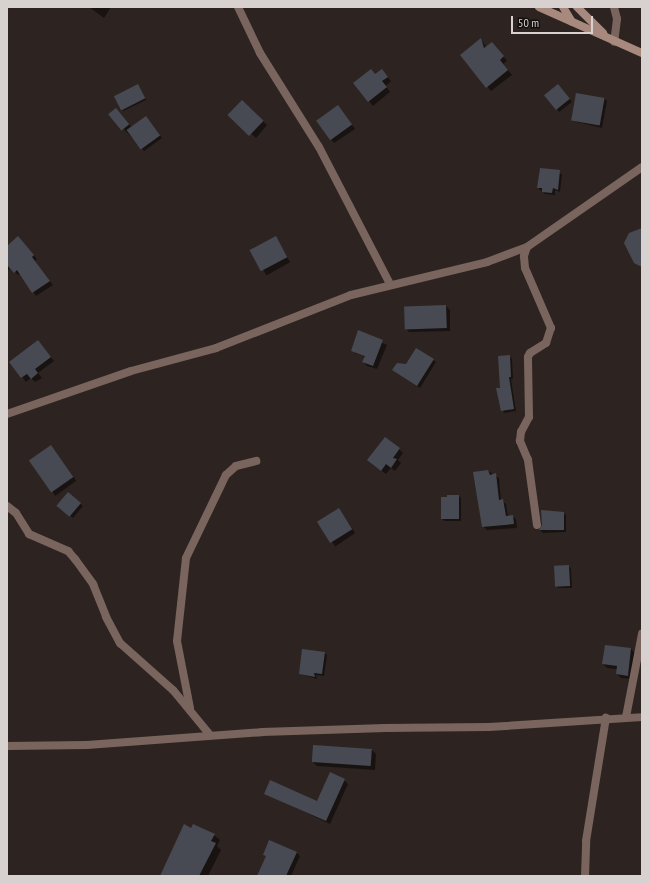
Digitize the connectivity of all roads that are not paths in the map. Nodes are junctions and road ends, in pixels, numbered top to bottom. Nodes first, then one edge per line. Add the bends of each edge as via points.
1 (238, 7) edge
2 (539, 7) edge
3 (563, 7) edge
4 (577, 7) edge
5 (614, 7) edge
6 (572, 23) junction
7 (614, 42) junction
8 (642, 53) edge
9 (642, 167) edge
10 (527, 247) junction
11 (390, 284) junction
12 (7, 414) edge
13 (256, 460) dead end
14 (7, 506) edge
15 (537, 525) dead end
16 (642, 634) edge
17 (190, 711) junction
18 (626, 717) junction
19 (642, 717) edge
20 (606, 718) junction
21 (210, 735) junction
22 (7, 746) edge
23 (585, 876) edge

1 - 11 street via 260,54 318,147
2 - 6 main road
3 - 6 main road
4 - 7 main road via 595,27
5 - 7 street via 617,19
6 - 7 main road
7 - 8 main road
9 - 10 street
10 - 11 street via 487,262
10 - 15 street via 524,256 525,268 551,328 546,343 528,357 529,417 521,437 528,460
11 - 12 street via 351,295 216,348 131,370
13 - 17 street via 236,466 226,475 186,558 177,641
14 - 17 street via 16,513 29,534 68,551 93,584 120,643 173,690
16 - 18 street
17 - 21 street
18 - 19 street
18 - 20 street
20 - 21 street via 489,728 385,728
20 - 23 street via 586,841
21 - 22 street via 87,745

